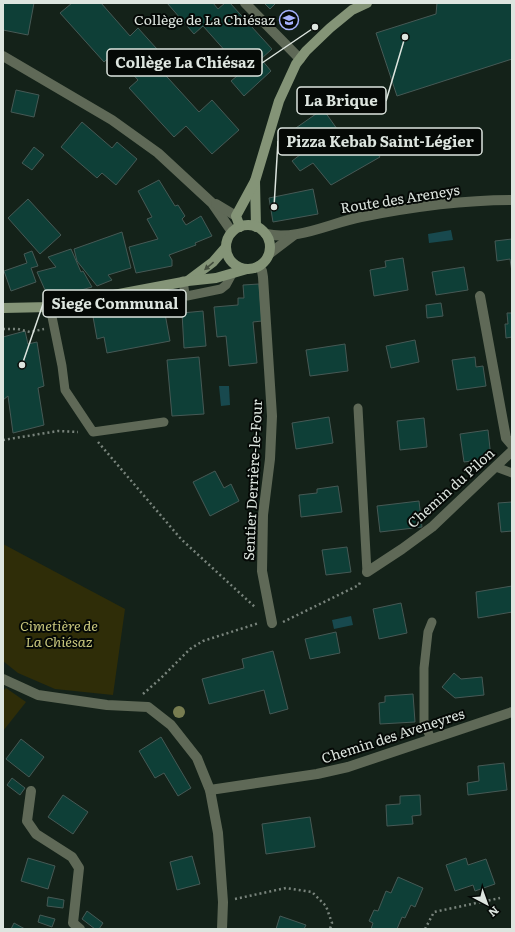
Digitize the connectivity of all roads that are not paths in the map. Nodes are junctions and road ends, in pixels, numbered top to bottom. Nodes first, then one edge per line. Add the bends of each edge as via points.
1 (245, 3) edge
2 (367, 3) edge
3 (3, 56) edge
4 (300, 59) junction
5 (254, 181) junction
6 (512, 200) edge
7 (212, 203) junction
8 (236, 216) junction
9 (256, 226) junction
10 (236, 229) junction
11 (266, 234) junction
12 (294, 234) junction
13 (226, 247) junction
14 (269, 254) junction
15 (259, 266) junction
16 (247, 269) junction
17 (232, 274) junction
18 (185, 281) junction
19 (480, 296) dead end
20 (50, 307) junction
21 (3, 308) edge
22 (358, 408) dead end
23 (164, 422) dead end
24 (512, 445) edge
25 (512, 451) edge
26 (496, 467) junction
27 (512, 473) edge
28 (367, 572) joint
29 (432, 622) dead end
30 (272, 623) road end
31 (3, 679) edge
32 (512, 712) edge
33 (431, 739) junction
34 (210, 790) junction
35 (31, 791) dead end
36 (80, 929) edge
37 (222, 929) edge

1 - 4 street
2 - 4 main road via 352,10 330,28
3 - 7 street via 112,120 158,154
4 - 5 main road via 279,101
5 - 8 main road
5 - 9 main road
6 - 12 street, Route des Areneys via 442,203 360,217
7 - 8 street
7 - 10 street
8 - 10 main road
9 - 10 main road
9 - 11 main road
10 - 13 main road via 228,237
11 - 12 street, Route des Areneys
11 - 14 main road via 270,244
12 - 14 street, Route des Areneys
13 - 16 main road via 227,254 234,264
13 -> 18 main road via 202,272
14 - 15 main road
15 - 16 main road
15 - 30 street, Sentier Derrière-le-Four via 263,277 272,416 263,515 262,571
16 - 17 main road
17 - 18 main road
17 - 18 lane via 221,289 187,296
18 - 20 main road
19 - 24 street, Chemin du Pilon via 506,438
20 - 21 main road
20 - 23 lane via 65,390 92,432
22 - 28 lane
25 - 26 street, Chemin du Pilon
26 - 27 lane
26 - 28 street, Chemin du Pilon via 432,527
29 - 33 lane via 428,632 424,668 424,722
31 - 34 street via 38,695 107,705 148,707 171,725 197,758
32 - 33 street, Chemin des Aveneyres
33 - 34 street, Chemin des Aveneyres via 336,770
34 - 37 street via 218,833 223,902
35 - 36 street via 27,821 36,834 72,857 79,868 73,923

